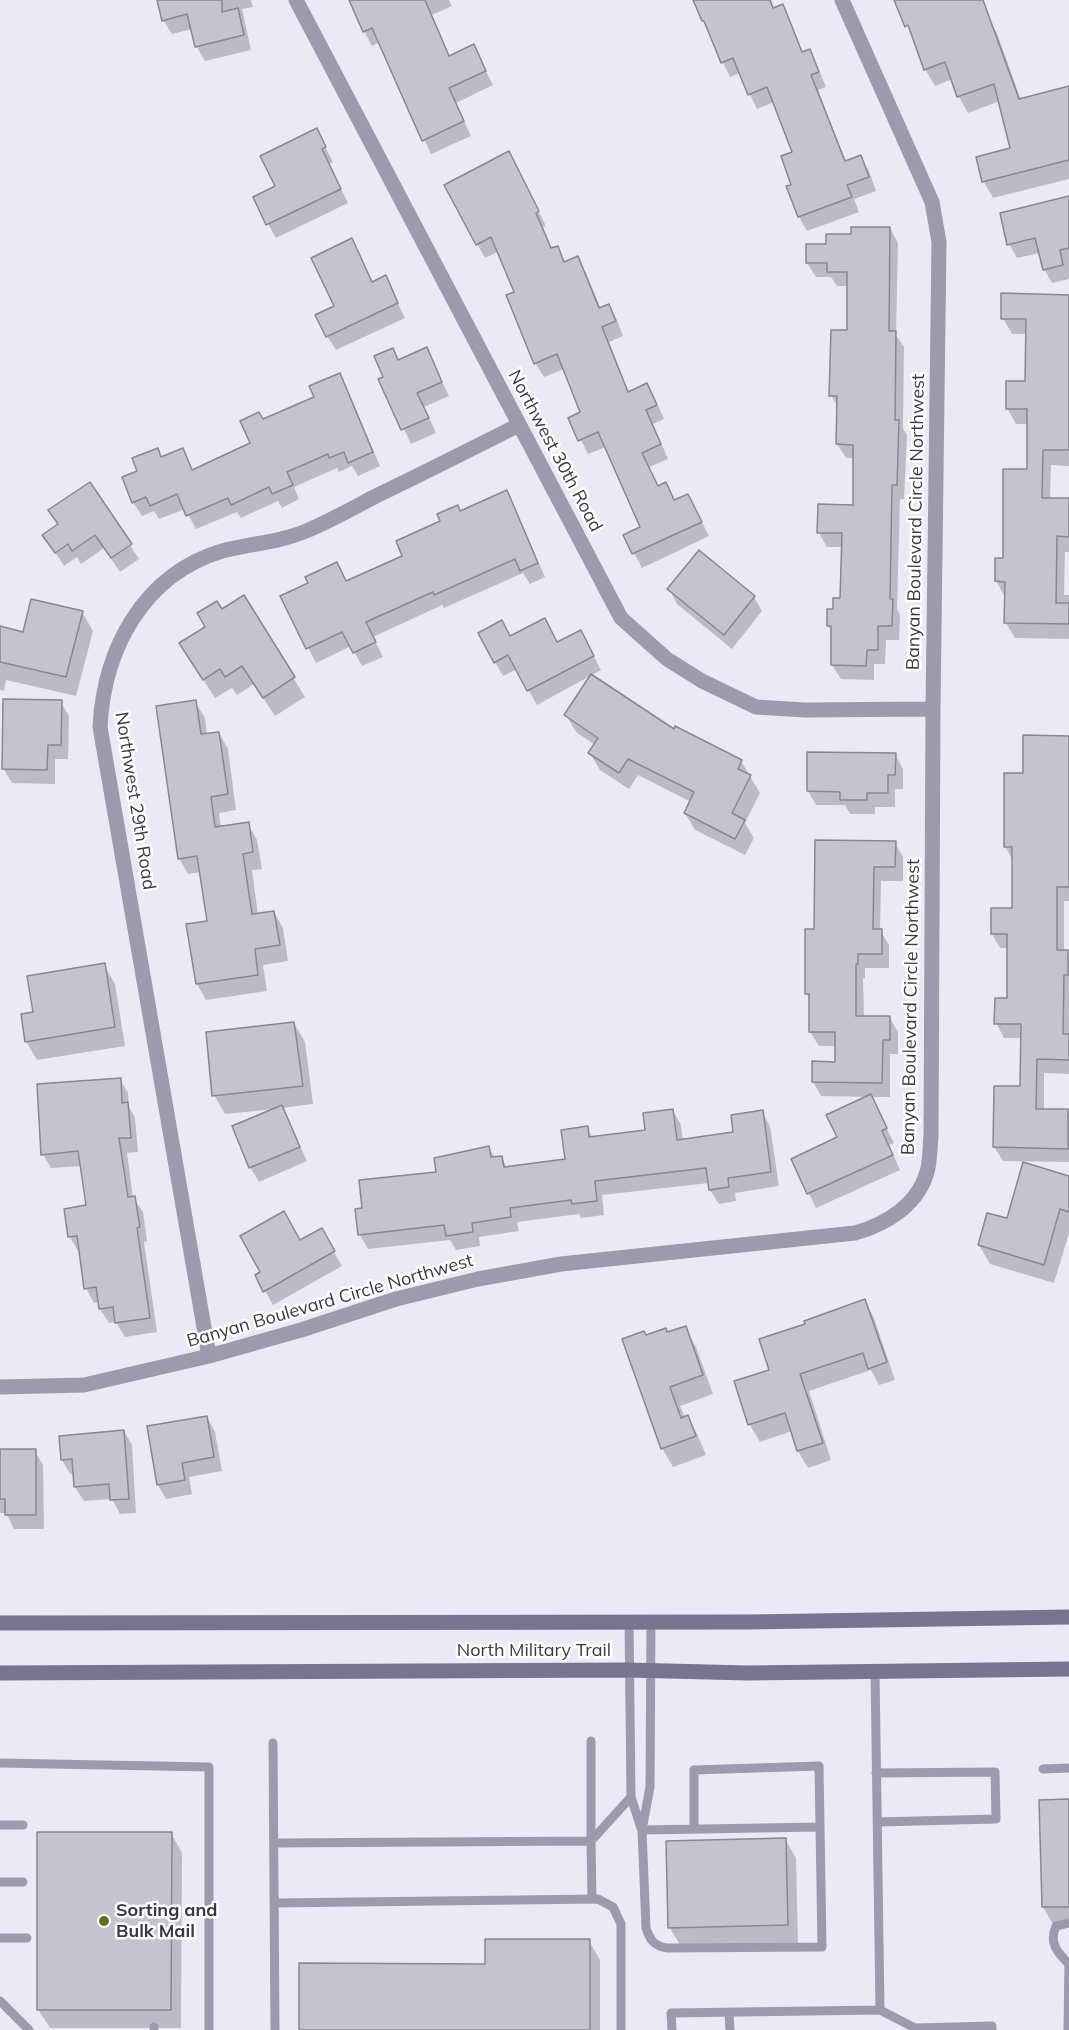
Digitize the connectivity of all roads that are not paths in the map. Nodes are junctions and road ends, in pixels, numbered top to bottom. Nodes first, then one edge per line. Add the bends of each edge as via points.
1 (296, 0) edge
2 (842, 0) edge
3 (519, 425) junction
4 (933, 708) junction
5 (209, 1356) junction
6 (0, 1387) edge
7 (1069, 1617) edge
8 (629, 1621) junction
9 (651, 1621) junction
10 (0, 1623) edge
11 (1069, 1669) edge
12 (628, 1670) junction
13 (651, 1671) junction
14 (875, 1671) junction
15 (0, 1673) edge
16 (591, 1741) dead end
17 (273, 1743) dead end
18 (0, 1763) edge
19 (1069, 1768) edge
20 (1043, 1769) dead end
21 (876, 1773) junction
22 (631, 1797) junction
23 (877, 1822) junction
24 (23, 1825) dead end
25 (0, 1826) edge
26 (820, 1827) junction
27 (694, 1829) junction
28 (642, 1830) junction
29 (591, 1841) junction
30 (274, 1843) junction
31 (0, 1882) edge
32 (23, 1882) dead end
33 (592, 1899) junction
34 (274, 1904) junction
35 (1069, 1923) edge
36 (0, 1938) edge
37 (27, 1938) dead end
38 (1068, 1963) edge
39 (0, 2001) edge
40 (1069, 2007) edge
41 (880, 2010) junction
42 (729, 2012) junction
43 (918, 2029) edge
44 (29, 2030) edge
45 (209, 2030) edge
46 (275, 2030) edge
47 (621, 2030) edge
48 (672, 2030) edge
49 (730, 2030) edge
50 (992, 2030) edge
51 (1068, 2030) edge

1 - 3 street, Northwest 30th Road
2 - 4 street, Banyan Boulevard Circle Northwest via 932,202 939,242
3 - 4 street, Northwest 30th Road via 621,618 668,658 702,681 756,707
3 - 5 street, Northwest 29th Road via 304,532 191,563 142,606 129,623 111,663 100,727
4 - 5 street, Banyan Boulevard Circle Northwest via 931,1136 920,1189 892,1218 855,1233 597,1259 478,1279 396,1299
5 - 6 street, Banyan Boulevard Circle Northwest via 84,1385
7 - 9 main road, North Military Trail
8 - 9 main road, North Military Trail
8 - 10 main road, North Military Trail
8 - 12 lane
9 - 13 lane
11 - 14 main road, North Military Trail
12 - 13 main road, North Military Trail
12 - 15 main road, North Military Trail
12 - 22 lane
13 - 14 main road, North Military Trail
13 - 28 lane via 650,1787
14 - 21 lane
16 - 29 lane
17 - 30 lane
18 - 45 lane via 209,1767
19 - 20 lane
21 - 23 lane
21 - 23 lane via 995,1772 996,1819
22 - 28 lane
22 - 29 lane
23 - 41 lane
24 - 25 lane
26 - 27 lane
26 - 27 lane via 819,1766 694,1770
26 - 28 lane via 822,1947 658,1947 646,1928
27 - 28 lane
29 - 30 lane
29 - 33 lane
30 - 34 lane
31 - 32 lane
33 - 34 lane
33 - 47 lane via 613,1907 621,1924
34 - 46 lane
35 - 38 lane via 1056,1926 1052,1935 1053,1945
36 - 37 lane
38 - 40 lane
39 - 44 lane
40 - 51 lane
41 - 42 lane
41 - 43 lane
42 - 48 lane via 671,2013
42 - 49 lane
43 - 50 lane via 992,2026

